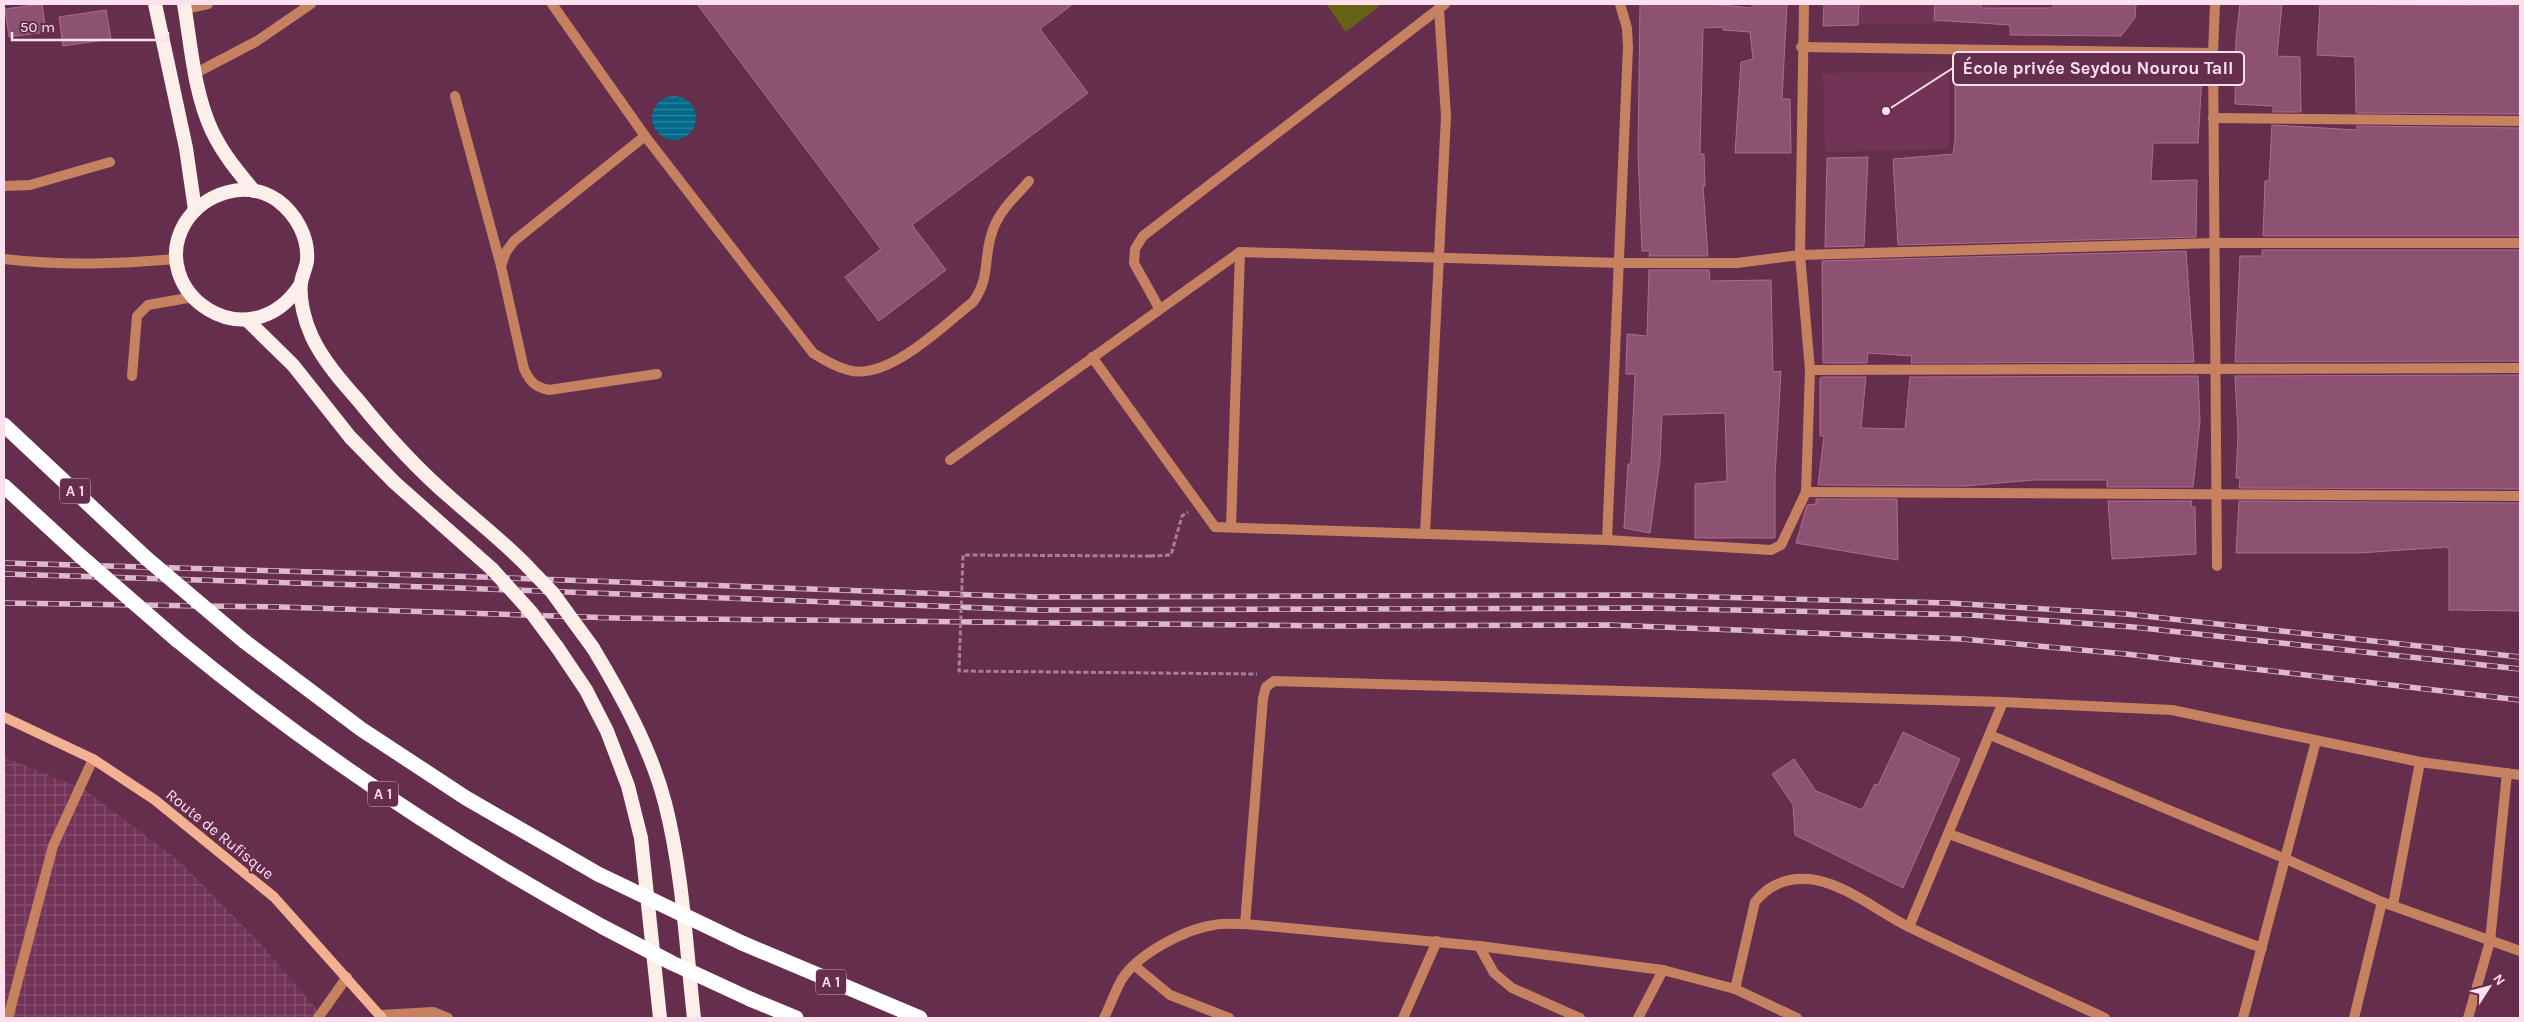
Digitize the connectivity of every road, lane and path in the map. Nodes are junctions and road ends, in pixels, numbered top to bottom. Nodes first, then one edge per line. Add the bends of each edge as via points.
1 (155, 4) edge
2 (208, 4) edge
3 (312, 4) edge
4 (552, 4) edge
5 (1620, 4) edge
6 (1804, 4) edge
7 (2215, 4) edge
8 (185, 6) edge
9 (1442, 6) edge
10 (1801, 47) junction
11 (2213, 53) junction
12 (196, 73) junction
13 (455, 96) dead end
14 (2213, 118) junction
15 (2520, 121) edge
16 (645, 136) junction
17 (110, 162) dead end
18 (1030, 181) dead end
19 (4, 186) edge
20 (254, 191) junction
21 (194, 210) junction
22 (2520, 242) edge
23 (2214, 244) junction
24 (1240, 252) junction
25 (1800, 255) junction
26 (1438, 258) junction
27 (4, 259) edge
28 (177, 259) junction
29 (1620, 263) junction
30 (502, 266) junction
31 (301, 284) junction
32 (193, 297) junction
33 (1159, 308) junction
34 (247, 320) junction
35 (1092, 357) junction
36 (2215, 368) junction
37 (2520, 368) edge
38 (1810, 370) junction
39 (657, 374) dead end
40 (132, 376) dead end
41 (4, 425) edge
42 (950, 460) dead end
43 (4, 486) edge
44 (1806, 492) junction
45 (2216, 493) junction
46 (2520, 496) edge
47 (1198, 504) junction
48 (1230, 527) junction
49 (1425, 534) junction
50 (1607, 540) junction
51 (2217, 566) dead end
52 (1256, 674) dead end
53 (2003, 702) junction
54 (4, 717) edge
55 (1990, 735) junction
56 (2316, 742) junction
57 (93, 759) junction
58 (2420, 762) junction
59 (2507, 773) junction
60 (2520, 775) edge
61 (1950, 834) junction
62 (2286, 859) junction
63 (2382, 902) junction
64 (2393, 905) junction
65 (1245, 924) junction
66 (1909, 927) junction
67 (2490, 941) junction
68 (1437, 942) junction
69 (1479, 946) junction
70 (2262, 948) junction
71 (2520, 951) edge
72 (1135, 966) junction
73 (1663, 970) junction
74 (346, 977) junction
75 (1735, 989) junction
76 (381, 1017) edge
77 (8, 1018) edge
78 (318, 1018) edge
79 (448, 1018) edge
80 (660, 1018) edge
81 (694, 1018) edge
82 (796, 1018) edge
83 (920, 1018) edge
84 (1104, 1018) edge
85 (1229, 1018) edge
86 (1403, 1018) edge
87 (1580, 1018) edge
88 (1638, 1018) edge
89 (1797, 1018) edge
90 (2105, 1018) edge
91 (2244, 1018) edge
92 (2354, 1018) edge
93 (2468, 1018) edge

1 - 21 highway via 186,148
2 - 8 street
3 - 12 street via 257,41
4 - 16 street
5 - 29 street via 1628,46
6 - 10 street
7 - 11 street
8 - 12 highway
9 - 26 street via 1446,116
9 - 33 street via 1143,236 1135,249 1134,263
10 - 11 street
10 - 25 street
11 - 14 street
12 - 20 highway via 211,130 223,152
13 - 30 street
14 - 15 street
14 - 23 street
16 - 18 street via 813,353 849,371 871,371 892,363 973,302 986,278 994,227 1004,210
16 - 30 street via 514,241
17 - 19 street via 30,185
20 - 21 highway via 222,193
20 - 31 highway via 276,200 294,216 305,237 307,261
21 - 28 highway via 178,242
22 - 23 street
23 - 25 street
23 - 36 street
24 - 26 street
24 - 33 street
24 - 48 street
25 - 29 street via 1737,263
25 - 38 street
26 - 29 street
26 - 49 street
27 - 28 street via 53,265
28 - 32 highway via 182,279
29 - 50 street
30 - 39 street via 524,369 538,388 549,390
31 - 34 highway via 279,309 264,317
31 - 81 highway, bridge via 303,309 312,336 346,387 423,472 494,532 552,592 615,684 652,763 665,803 679,878
32 - 34 highway via 208,310 227,318
32 - 40 street via 148,304 142,310 138,316
33 - 35 street
34 - 80 highway, bridge via 287,358 350,436 394,482 492,569 531,612 586,690 607,731 628,786 641,838
35 - 42 street
35 - 47 street
36 - 37 street
36 - 38 street
36 - 45 street
38 - 44 street
41 - 83 highway, A 1, bridge via 146,558 244,641 369,735 466,798 598,874 742,943
43 - 82 highway, A 1, bridge via 238,691 377,790 458,844 603,927
44 - 45 street
44 - 50 street via 1781,545 1771,550
45 - 46 street
45 - 51 street
47 - 48 street via 1215,527
47 - 52 path, bridge via 1182,516 1171,554 962,555 959,671
48 - 49 street
49 - 50 street
53 - 55 street
53 - 56 street via 2172,710
53 - 65 street via 1274,681 1266,687 1263,698
54 - 57 main road, Route de Rufisque
55 - 61 street
55 - 62 street
56 - 58 street
56 - 62 street
57 - 74 main road, Route de Rufisque via 156,800 274,897
57 - 77 street via 53,846
58 - 59 street
58 - 64 street
59 - 60 street
59 - 67 street
61 - 66 street
61 - 70 street
62 - 63 street
62 - 70 street
63 - 64 street
63 - 92 street
64 - 67 street
65 - 68 street
65 - 72 street via 1215,925 1194,930 1141,959
66 - 75 street via 1816,880 1779,882 1764,891 1755,902
66 - 90 street
67 - 71 street
67 - 93 street
68 - 69 street
68 - 86 street
69 - 73 street
69 - 87 street via 1494,973 1512,988
70 - 91 street
72 - 84 street via 1123,978
72 - 85 street via 1170,995
73 - 75 street
73 - 88 street
74 - 76 main road, Route de Rufisque
74 - 78 street
75 - 89 street
76 - 79 street via 434,1012

